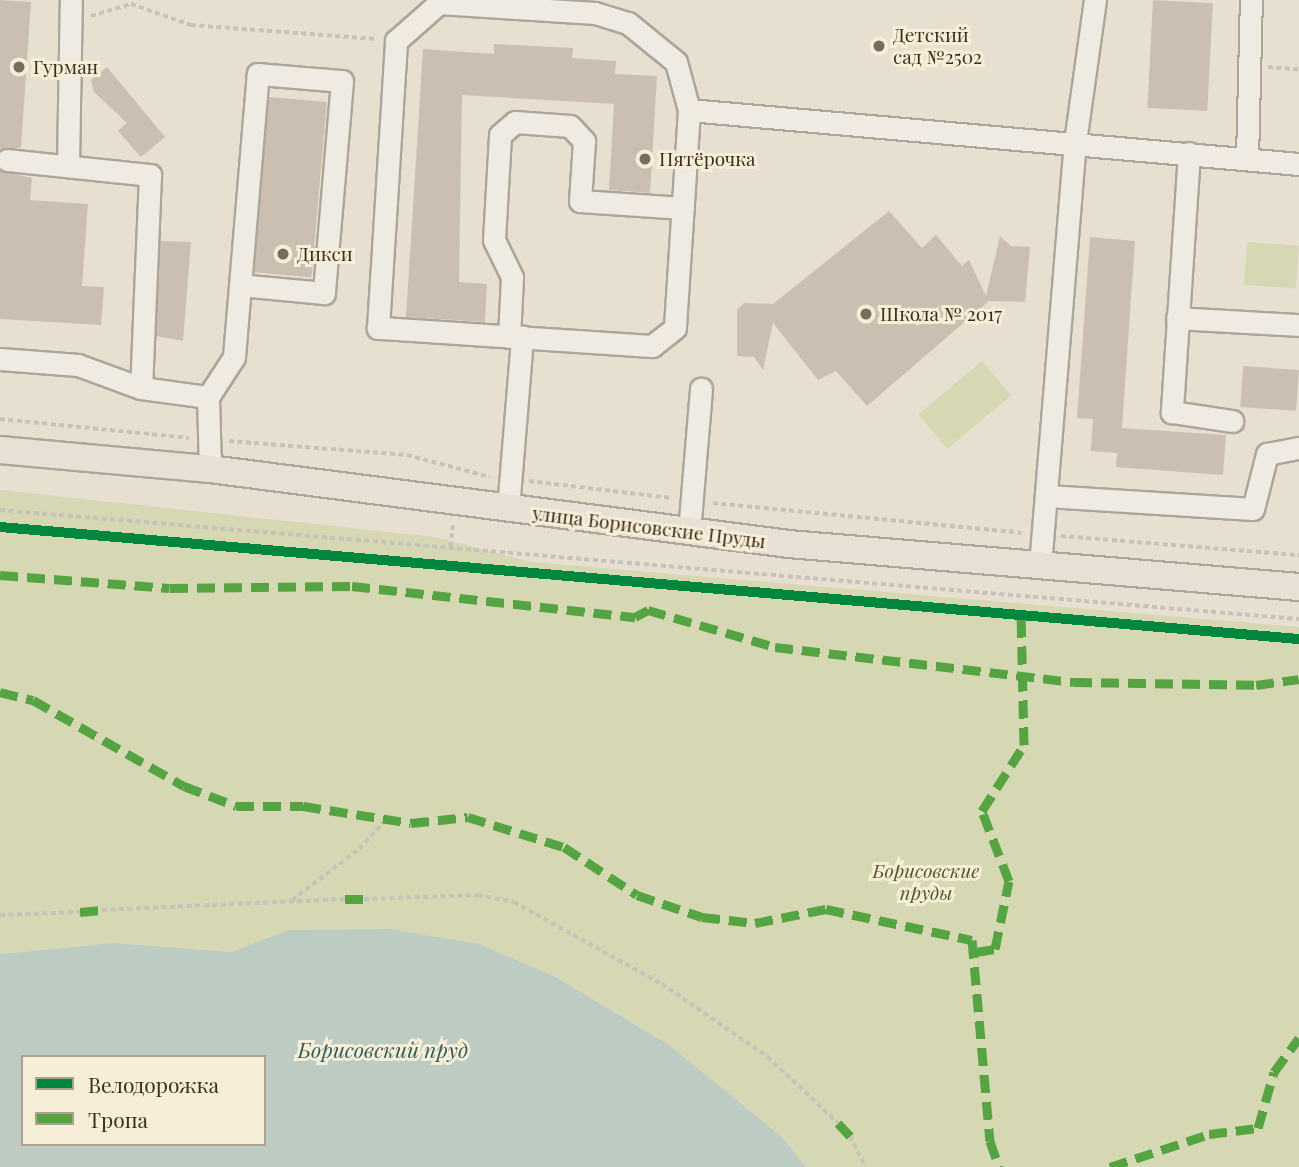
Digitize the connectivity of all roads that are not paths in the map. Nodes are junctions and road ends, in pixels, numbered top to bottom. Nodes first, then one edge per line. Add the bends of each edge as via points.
1 (1094, 0) edge
2 (1251, 0) edge
3 (71, 3) edge
4 (689, 110) junction
5 (1075, 142) junction
6 (1189, 153) junction
7 (1247, 159) junction
8 (7, 160) dead end
9 (68, 164) junction
10 (1299, 164) edge
11 (683, 208) junction
12 (240, 285) junction
13 (1178, 318) junction
14 (1299, 325) edge
15 (515, 337) junction
16 (0, 359) edge
17 (141, 388) junction
18 (701, 388) dead end
19 (208, 397) junction
20 (1233, 421) dead end
21 (1299, 449) edge
22 (0, 450) edge
23 (210, 469) junction
24 (1047, 496) junction
25 (508, 509) junction
26 (689, 532) junction
27 (1040, 566) junction
28 (1299, 587) edge

1 - 5 lane
2 - 7 lane
3 - 9 lane
4 - 5 lane
4 - 11 lane
4 - 15 lane via 687,85 661,44 595,13 439,3 396,41 378,328
5 - 6 lane
5 - 24 lane
6 - 7 lane
6 - 13 lane
7 - 10 lane
8 - 9 lane
9 - 17 lane via 134,169 154,182
11 - 15 lane via 675,328 652,346
11 - 15 lane via 580,201 584,141 570,126 515,122 500,135 494,240 512,277
12 - 12 lane via 258,74 342,81 324,293
12 - 19 lane via 234,357
13 - 14 lane
13 - 20 lane via 1172,412
15 - 25 lane
16 - 17 lane via 78,365
17 - 19 lane
18 - 26 lane
19 - 23 lane
21 - 24 lane via 1267,454 1253,509
22 - 23 main road, улица Борисовские Пруды
23 - 25 main road, улица Борисовские Пруды
24 - 27 lane
25 - 26 main road, улица Борисовские Пруды
26 - 27 main road, улица Борисовские Пруды
27 - 28 main road, улица Борисовские Пруды

